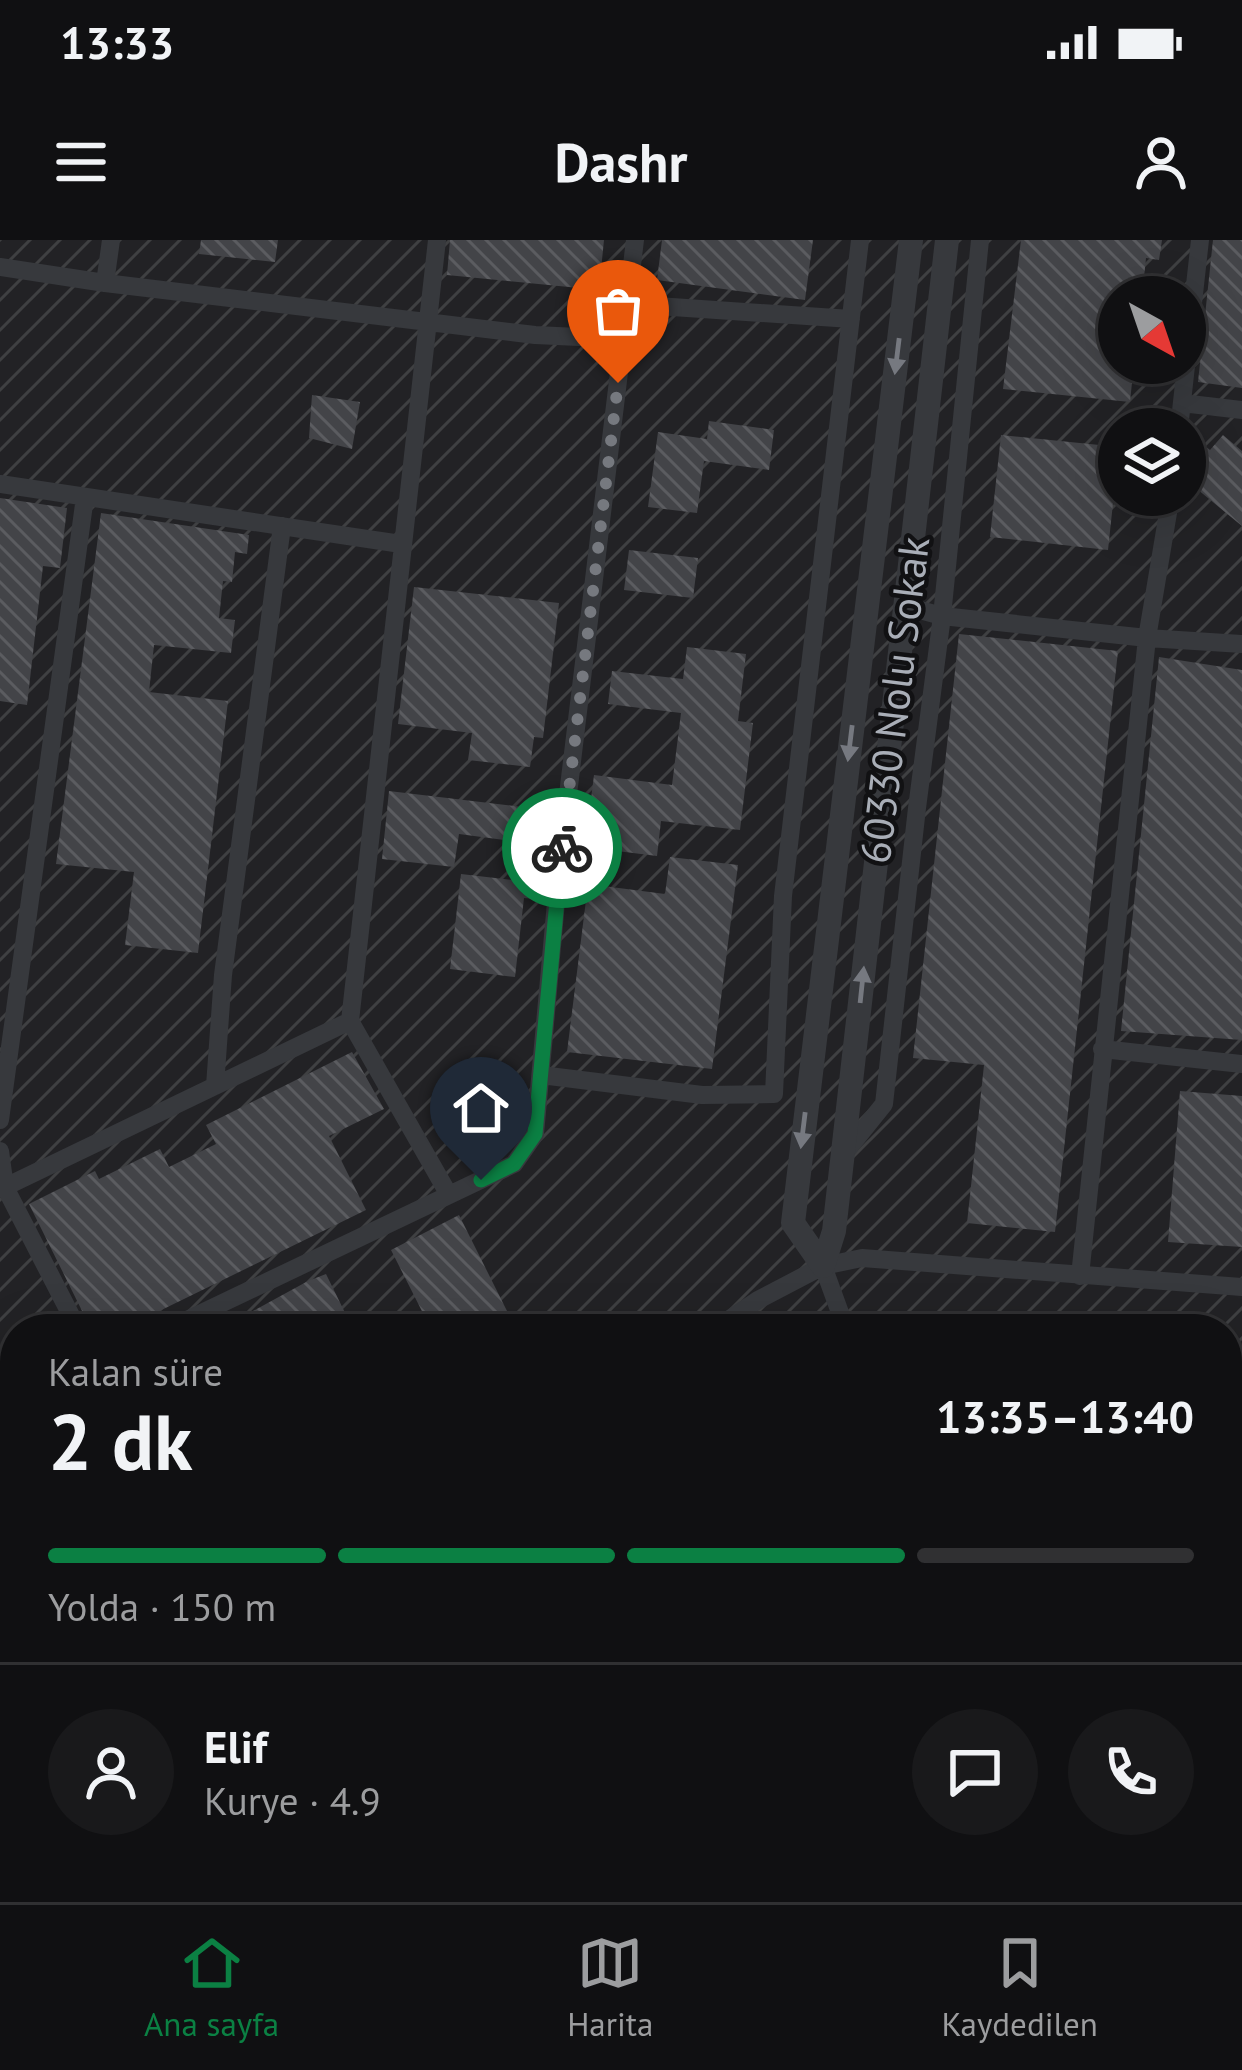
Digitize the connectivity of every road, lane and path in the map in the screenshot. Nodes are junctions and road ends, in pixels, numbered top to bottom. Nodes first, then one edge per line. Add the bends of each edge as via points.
1 (111, 240) edge
2 (436, 240) edge
3 (635, 240) edge
4 (860, 240) edge
5 (911, 240) edge
6 (947, 240) edge
7 (980, 240) edge
8 (1200, 240) edge
9 (0, 267) edge
10 (105, 283) junction
11 (628, 304) junction
12 (851, 320) junction
13 (427, 321) junction
14 (623, 339) junction
15 (1182, 404) junction
16 (1182, 408) edge
17 (1242, 410) edge
18 (0, 484) edge
19 (85, 496) junction
20 (1168, 516) edge
21 (282, 526) junction
22 (401, 544) junction
23 (905, 606) junction
24 (942, 616) junction
25 (1148, 638) junction
26 (1242, 644) edge
27 (350, 1021) junction
28 (1102, 1049) junction
29 (1242, 1064) edge
30 (541, 1075) junction
31 (214, 1086) junction
32 (0, 1120) edge
33 (0, 1150) edge
34 (843, 1155) junction
35 (5, 1187) junction
36 (449, 1196) junction
37 (823, 1266) junction
38 (1080, 1276) junction
39 (1242, 1287) edge
40 (70, 1314) edge
41 (201, 1314) edge
42 (737, 1314) edge
43 (841, 1314) edge

1 - 10 street
2 - 13 street
3 - 11 street
4 - 12 street
5 -> 37 street via 793,1223
6 - 23 street
7 - 24 street, 60330 Nolu Sokak
8 - 15 street
9 - 10 street
10 - 13 street
11 - 12 street
11 - 14 street
12 - 30 street via 783,896 774,1094
13 - 14 street
13 - 22 street
14 - 30 street
15 - 16 street
15 - 17 street
18 - 19 street
19 - 21 street
19 - 32 street
20 - 25 street
21 - 22 street
21 - 31 street
22 - 27 street
23 - 24 street
34 -> 23 street
24 - 25 street
24 - 34 street, 60330 Nolu Sokak via 884,1105
25 - 26 street
25 - 28 street
27 - 31 street
27 - 36 street
28 - 29 street
28 - 38 street
30 - 36 street via 535,1134 514,1164
31 - 35 street
33 - 35 street
34 - 37 street
35 - 40 street
36 - 41 street
37 - 38 street via 862,1258
37 - 42 street
37 - 43 street
38 - 39 street

